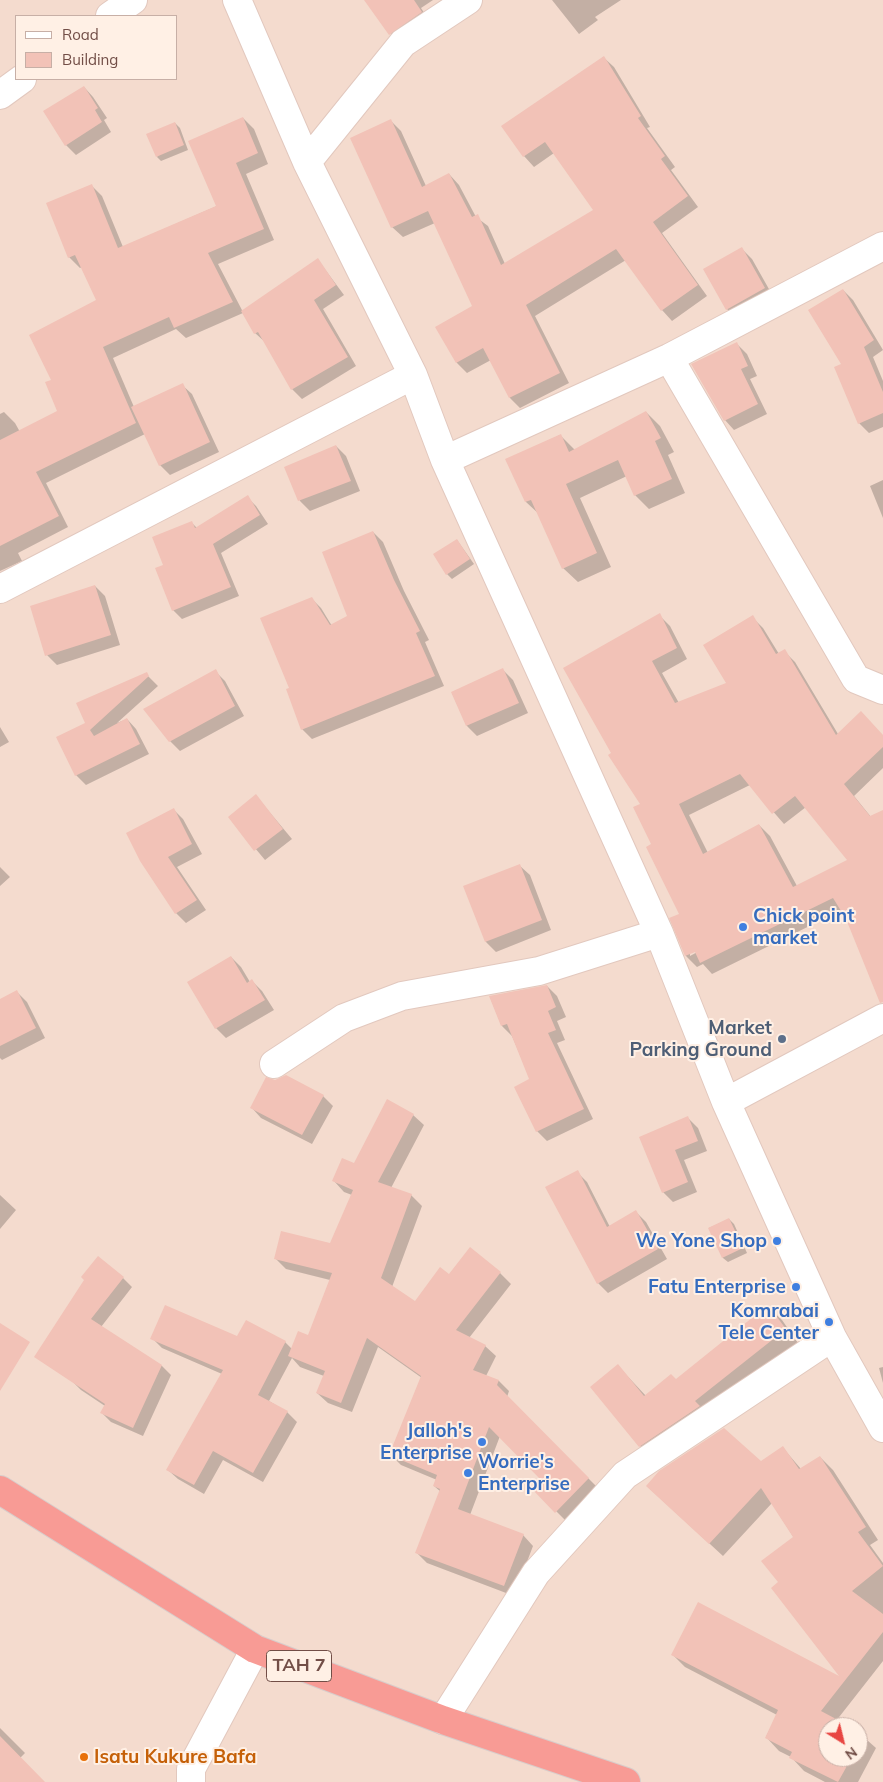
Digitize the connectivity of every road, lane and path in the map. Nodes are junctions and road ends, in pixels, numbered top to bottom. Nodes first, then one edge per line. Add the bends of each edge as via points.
1 (133, 0) edge
2 (237, 0) edge
3 (468, 0) edge
4 (111, 15) edge
5 (21, 80) edge
6 (0, 95) edge
7 (307, 162) junction
8 (883, 246) edge
9 (670, 358) junction
10 (413, 375) junction
11 (445, 460) junction
12 (0, 588) edge
13 (883, 690) edge
14 (659, 933) junction
15 (883, 1018) edge
16 (274, 1064) dead end
17 (726, 1102) junction
18 (832, 1337) junction
19 (883, 1428) edge
20 (0, 1490) edge
21 (255, 1649) junction
22 (443, 1720) junction
23 (191, 1782) edge
24 (626, 1782) edge

1 - 4 street
2 - 7 street
3 - 7 street via 403,43
5 - 6 street
7 - 10 street
8 - 9 street
9 - 11 street
9 - 13 street via 856,678
10 - 11 street
10 - 12 street
11 - 14 street
14 - 16 street via 539,972 402,996 344,1018
14 - 17 street
15 - 17 street
17 - 18 street
18 - 19 street
18 - 22 street via 625,1476 536,1573
20 - 21 highway, TAH 7
21 - 22 highway, TAH 7
21 - 23 street via 190,1769
22 - 24 highway, TAH 7

